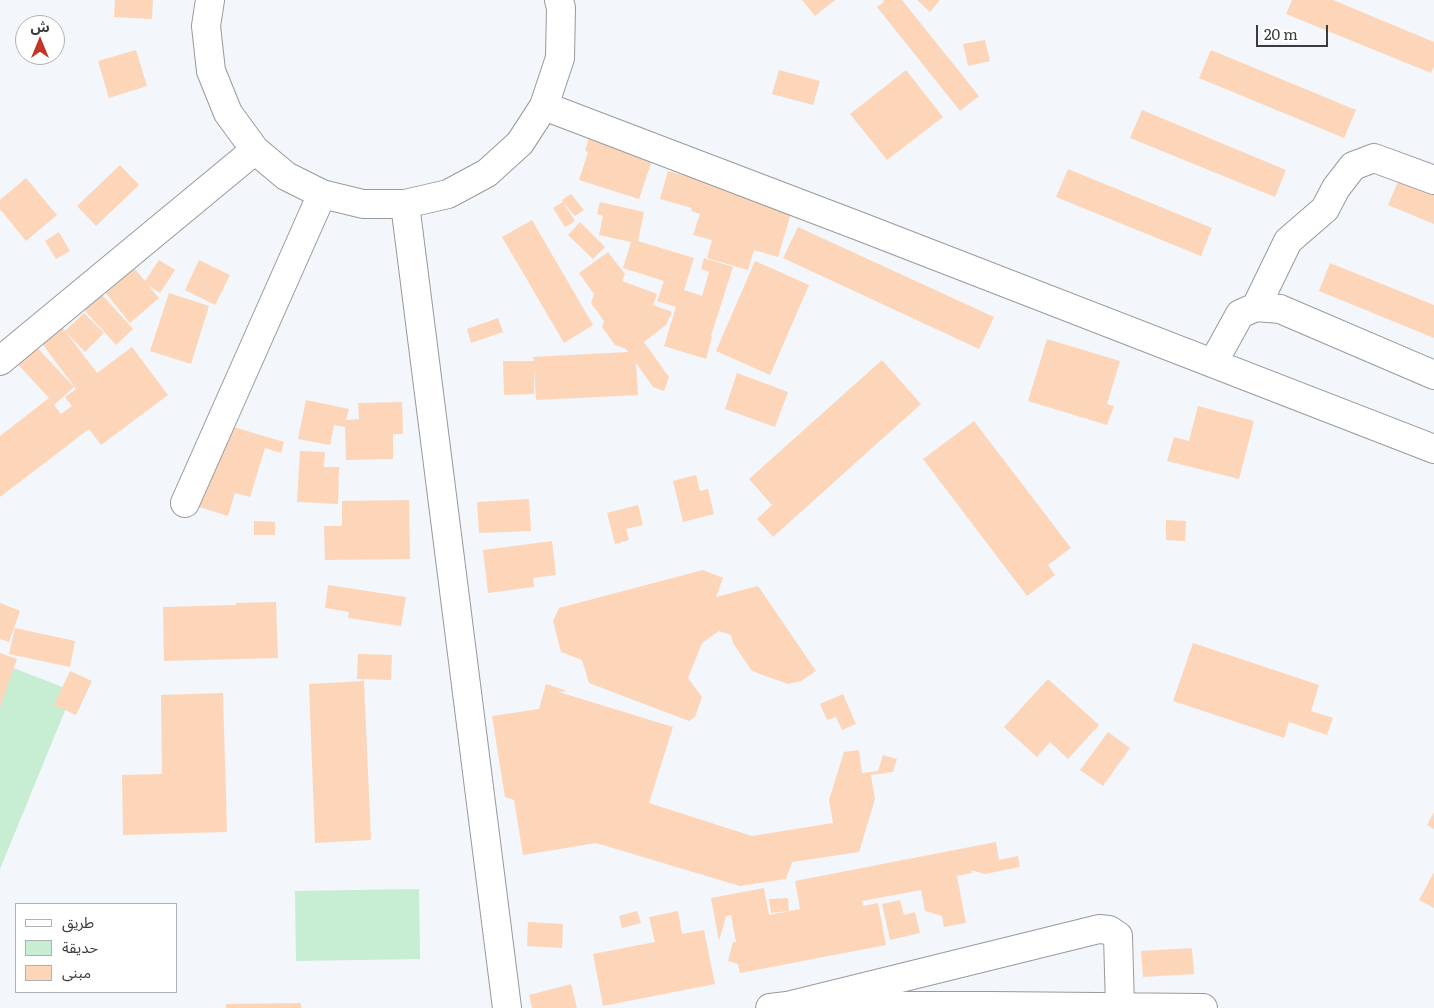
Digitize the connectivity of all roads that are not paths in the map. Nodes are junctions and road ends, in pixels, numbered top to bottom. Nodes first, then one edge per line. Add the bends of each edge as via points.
1 (210, 0) edge
2 (560, 0) edge
3 (544, 106) junction
4 (255, 150) junction
5 (1434, 180) edge
6 (322, 194) junction
7 (405, 204) junction
8 (1256, 307) junction
9 (0, 361) edge
10 (1213, 364) junction
11 (1434, 375) edge
12 (1434, 449) edge
13 (185, 503) dead end
14 (781, 1007) edge
15 (990, 1007) edge
16 (1120, 1007) junction
17 (507, 1008) edge
18 (1180, 1008) edge
19 (1203, 1008) edge

1 - 4 street via 206,26 211,71 228,113
2 - 3 street via 560,58
3 - 7 street via 520,143 488,173 448,194
3 - 10 street
4 - 6 street via 286,176
4 - 9 street
5 - 8 street via 1374,158 1353,166 1324,209 1288,241
6 - 7 street via 363,204
6 - 13 street
7 - 17 street
8 - 10 street via 1240,314
8 - 11 street via 1280,309
10 - 12 street
14 - 15 street
14 - 16 street via 1099,929 1109,930 1118,936
15 - 16 street
16 - 18 street
18 - 19 street

